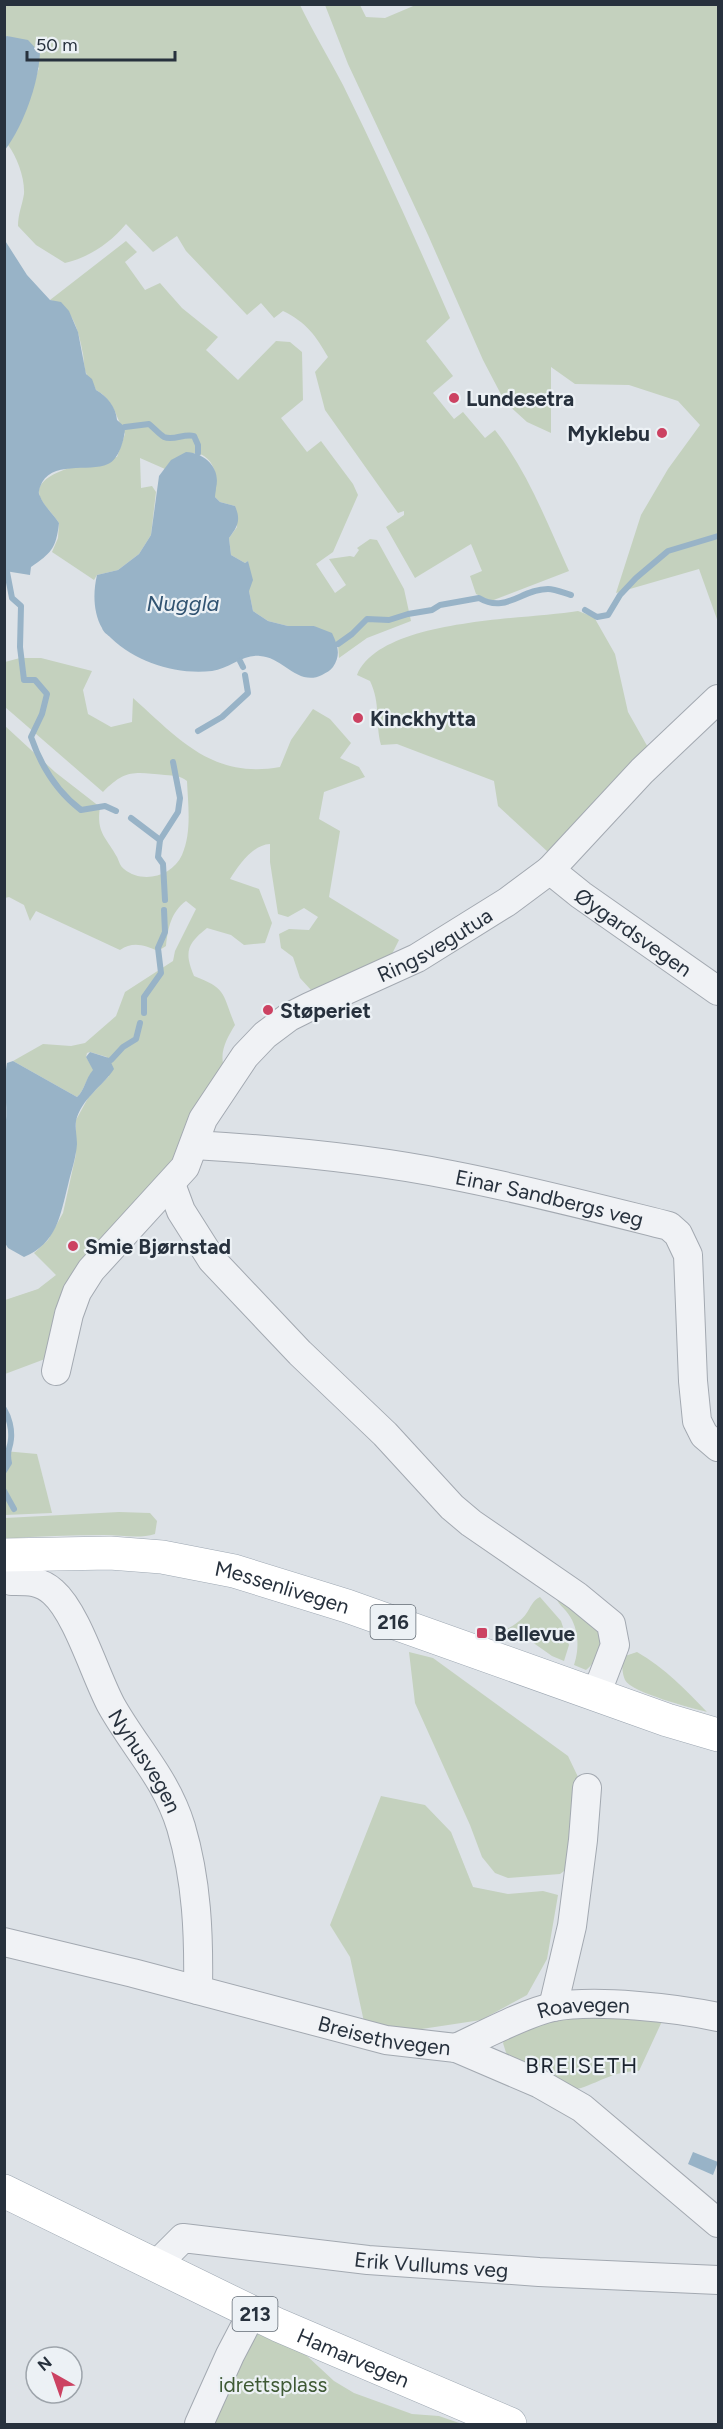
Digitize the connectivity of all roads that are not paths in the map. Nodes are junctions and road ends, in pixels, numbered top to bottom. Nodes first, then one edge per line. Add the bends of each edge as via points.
1 (718, 699) edge
2 (550, 870) junction
3 (718, 991) edge
4 (194, 1145) junction
5 (171, 1184) junction
6 (56, 1371) dead end
7 (718, 1447) edge
8 (8, 1568) edge
9 (593, 1694) junction
10 (718, 1735) edge
11 (587, 1788) dead end
12 (4, 1942) edge
13 (198, 1990) junction
14 (553, 2007) junction
15 (718, 2017) edge
16 (456, 2048) junction
17 (5, 2191) edge
18 (718, 2223) edge
19 (156, 2265) junction
20 (718, 2280) edge
21 (252, 2313) junction
22 (199, 2424) edge
23 (510, 2424) edge

1 - 2 street, Ringsvegutua via 642,771
2 - 3 street, Øygardsvegen
2 - 4 street, Ringsvegutua via 432,949 289,1017 265,1035 220,1090
4 - 5 street, Ringsvegutua
4 - 7 street, Einar Sandbergs veg via 286,1152 452,1175 669,1226 678,1234 688,1255 697,1421 704,1435
5 - 6 street, Ringsvegutua via 105,1254 82,1285 69,1314
5 - 9 street via 181,1211 212,1260 300,1353 386,1434 452,1507 611,1624 615,1645
8 - 9 main road, Messenlivegen / 216 via 37,1553 110,1553 162,1557 234,1571 347,1606
8 - 13 street, Nyhusvegen via 54,1592 71,1615 112,1706 163,1782 181,1828 197,1901
9 - 10 main road, Messenlivegen / 216
11 - 14 street via 572,1926
12 - 13 street, Breisethvegen
13 - 16 street, Breisethvegen via 386,2040
14 - 15 street, Roavegen via 601,2005
14 - 16 street, Roavegen
16 - 18 street, Breisethvegen via 540,2084 582,2108
17 - 19 main road, Hamarvegen / 213
19 - 20 street, Erik Vullums veg via 183,2238 368,2260
19 - 21 main road, Hamarvegen / 213
21 - 22 street
21 - 23 main road, Hamarvegen / 213

